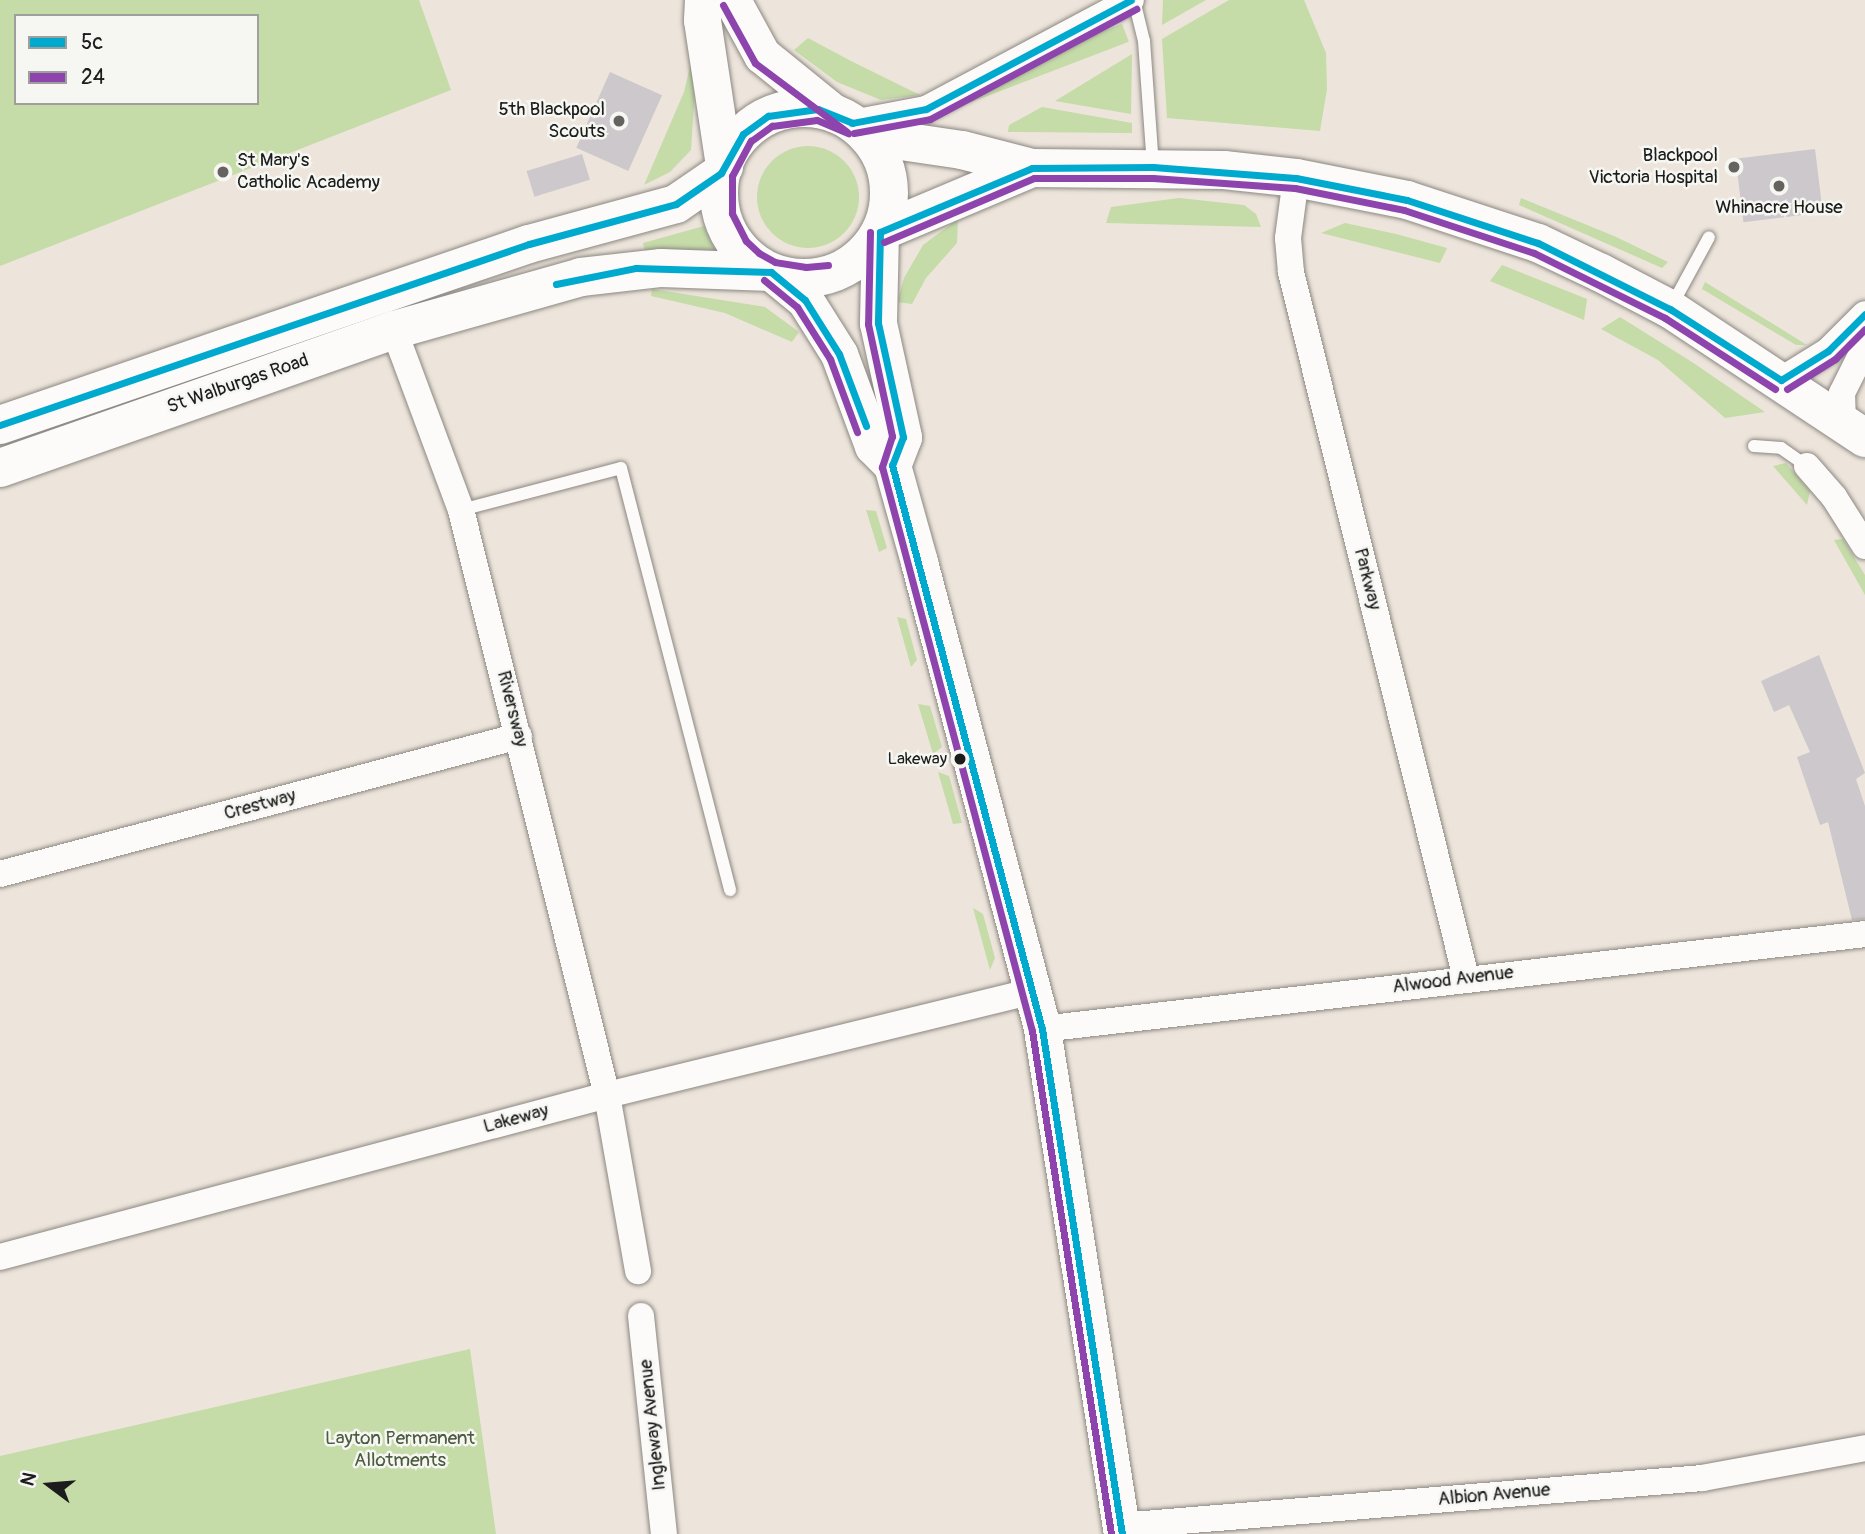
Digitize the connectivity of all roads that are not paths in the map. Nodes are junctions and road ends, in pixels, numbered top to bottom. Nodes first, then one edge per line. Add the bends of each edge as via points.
1 (703, 0) edge
2 (732, 0) edge
3 (1133, 0) edge
4 (851, 124) junction
5 (1153, 167) junction
6 (1032, 168) junction
7 (722, 169) junction
8 (1296, 178) junction
9 (880, 232) junction
10 (1709, 237) dead end
11 (771, 272) junction
12 (1670, 309) junction
13 (1865, 314) edge
14 (394, 330) junction
15 (1865, 347) edge
16 (1781, 380) junction
17 (0, 425) edge
18 (1854, 430) edge
19 (1754, 446) dead end
20 (892, 465) junction
21 (1807, 466) joint
22 (0, 468) edge
23 (461, 510) junction
24 (1865, 546) edge
25 (519, 736) junction
26 (0, 874) edge
27 (730, 890) dead end
28 (1865, 934) edge
29 (1466, 978) junction
30 (1034, 991) junction
31 (1042, 1029) junction
32 (607, 1095) junction
33 (0, 1257) edge
34 (638, 1271) dead end
35 (641, 1317) dead end
36 (1865, 1448) edge
37 (1121, 1530) edge
38 (664, 1534) edge

1 - 7 main road
2 - 4 main road via 762,55
3 - 4 street via 926,109
3 - 5 lane via 1144,41
4 - 6 main road
4 - 7 main road via 801,108 768,116 743,134
4 - 9 main road via 888,183 888,205
5 - 6 main road
5 - 8 main road
6 - 9 main road
7 - 11 main road via 719,195 728,232 753,261
7 - 17 main road, St Walburgas Road via 676,204 529,244
8 - 12 main road via 1407,200 1512,234
8 - 29 street, Parkway via 1288,238 1291,272
9 - 11 main road via 862,256 829,275 806,278
9 - 20 main road via 878,323 903,437
10 - 12 lane
11 - 14 main road, St Walburgas Road via 636,268 581,277
11 - 20 main road via 806,300 832,343 873,446
12 - 16 main road
13 - 16 street via 1828,351
14 - 22 main road, St Walburgas Road
14 - 23 street, Riversway
15 - 18 street via 1842,393
16 - 18 main road
19 - 21 lane via 1781,448
20 - 30 main road
21 - 24 street via 1834,497
23 - 25 street, Riversway
23 - 27 lane via 621,468
25 - 26 street, Crestway
25 - 32 street, Riversway
28 - 29 street, Alwood Avenue
29 - 31 street, Alwood Avenue
30 - 31 main road
30 - 32 street, Lakeway
31 - 37 main road
32 - 33 street, Lakeway
32 - 34 street
35 - 38 street, Ingleway Avenue
36 - 37 street, Albion Avenue via 1702,1478

